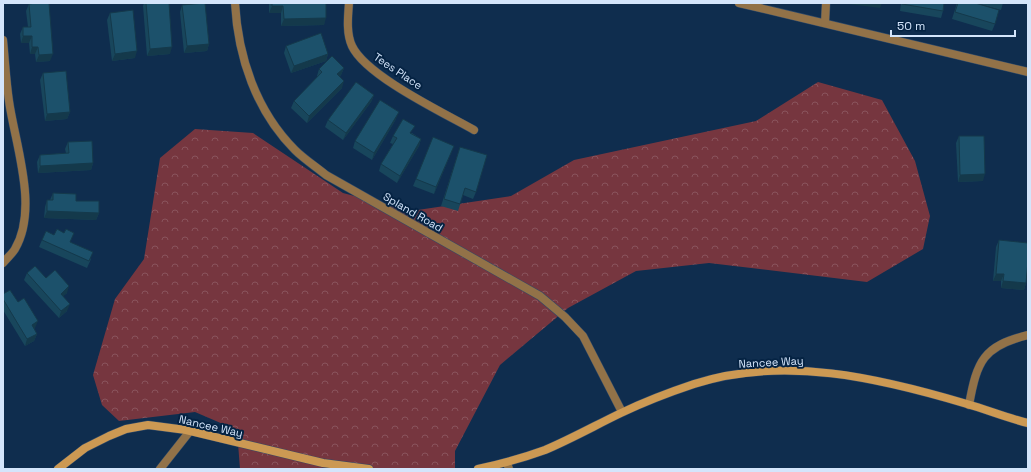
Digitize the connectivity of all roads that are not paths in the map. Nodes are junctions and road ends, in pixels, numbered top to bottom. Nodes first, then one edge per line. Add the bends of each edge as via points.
1 (235, 3) edge
2 (349, 3) edge
3 (739, 3) edge
4 (826, 3) edge
5 (825, 23) junction
6 (3, 40) edge
7 (1028, 72) edge
8 (6, 102) edge
9 (474, 130) dead end
10 (3, 263) edge
11 (1028, 335) edge
12 (969, 404) junction
13 (622, 412) junction
14 (1028, 423) edge
15 (190, 431) junction
16 (508, 466) edge
17 (58, 469) edge
18 (160, 469) edge
19 (369, 469) edge
20 (478, 469) edge

1 - 13 street, Spland Road via 245,68 270,118 294,150 326,174 540,296 583,336
2 - 9 street, Tees Place via 351,45 358,56 375,72 396,86
3 - 5 street
4 - 5 street
5 - 7 street
6 - 8 street
8 - 10 street via 26,201 21,235 15,249
11 - 12 street via 999,344 988,353 974,379
12 - 13 street, Nancee Way via 906,388 808,370 744,372 695,384
12 - 14 street, Nancee Way
13 - 16 street, Nancee Way
15 - 17 street, Nancee Way via 148,425 126,429 85,448
15 - 18 street
15 - 19 street, Nancee Way via 323,464
16 - 20 street, Nancee Way

